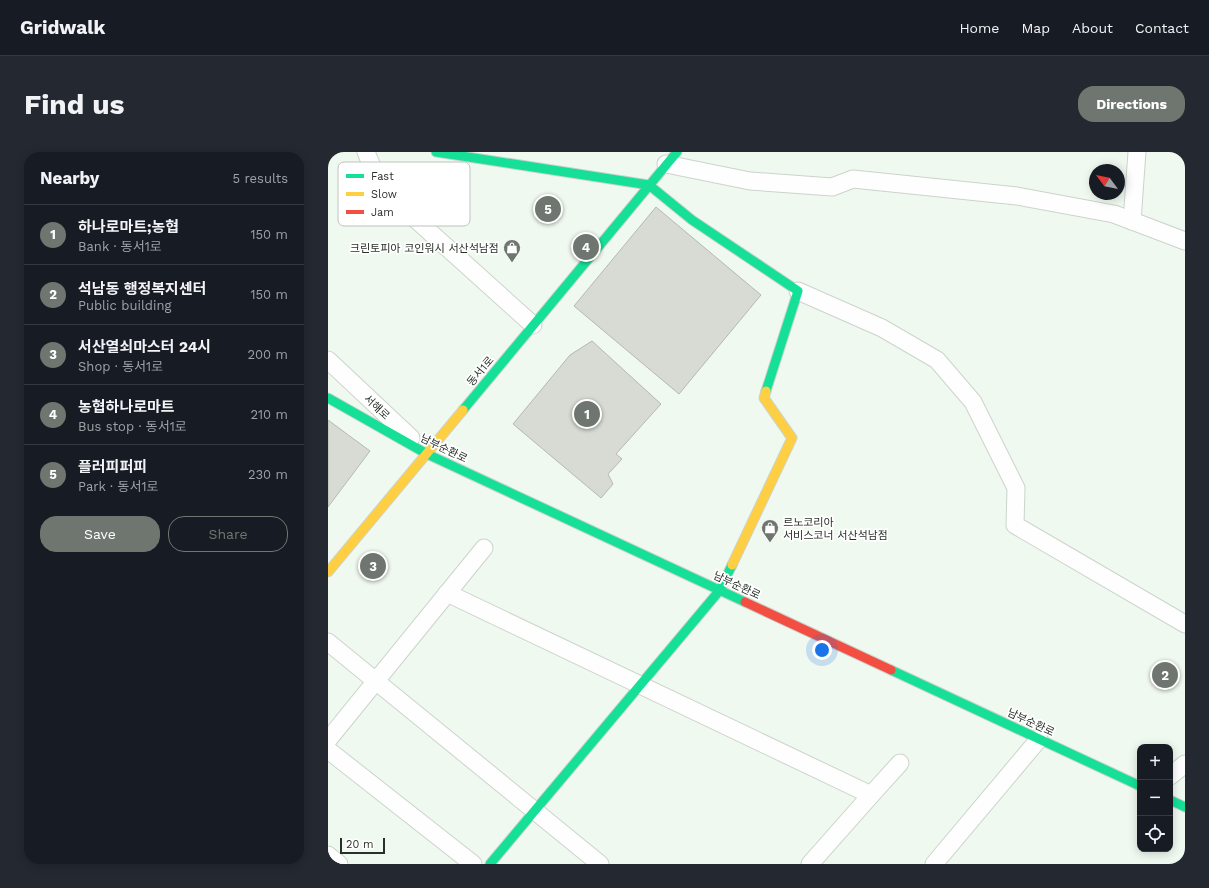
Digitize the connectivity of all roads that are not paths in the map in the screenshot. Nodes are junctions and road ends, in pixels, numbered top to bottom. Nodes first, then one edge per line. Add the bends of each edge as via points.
1 (366, 152) edge
2 (436, 152) edge
3 (1137, 152) edge
4 (672, 158) edge
5 (370, 162) edge
6 (649, 185) junction
7 (1132, 221) junction
8 (423, 226) edge
9 (1185, 241) edge
10 (798, 290) junction
11 (533, 325) junction
12 (328, 360) edge
13 (328, 398) edge
14 (427, 454) junction
15 (484, 548) dead end
16 (330, 567) edge
17 (720, 590) junction
18 (447, 593) junction
19 (1185, 624) edge
20 (328, 642) edge
21 (376, 681) junction
22 (640, 685) junction
23 (1039, 739) junction
24 (328, 740) edge
25 (328, 750) edge
26 (900, 763) dead end
27 (1185, 764) edge
28 (1173, 774) edge
29 (1137, 785) edge
30 (871, 795) junction
31 (1173, 801) edge
32 (1185, 807) edge
33 (535, 811) junction
34 (328, 855) edge
35 (339, 864) edge
36 (473, 864) edge
37 (490, 864) edge
38 (600, 864) edge
39 (810, 864) edge
40 (934, 864) edge

1 - 5 street
2 - 6 street
3 - 7 street
4 - 6 street, 동서1로
4 - 7 street via 750,181 832,187 853,179 1017,196 1114,214
6 - 10 street via 692,220
6 - 11 street, 동서1로
7 - 9 street
8 - 11 street
10 - 17 street via 764,398 792,438
10 - 19 street via 882,328 937,360 973,402 1016,488 1015,525
11 - 14 street, 동서1로
12 - 14 street, 서해로
13 - 14 street, 남부순환로
14 - 16 street, 동서1로
14 - 17 street, 남부순환로
15 - 18 street
17 - 22 street
17 - 23 street, 남부순환로
18 - 21 street
18 - 22 street
20 - 21 street
21 - 24 street
21 - 33 street
22 - 30 street
22 - 33 street
23 - 29 street, 남부순환로
23 - 40 street
25 - 36 street
26 - 30 street
27 - 28 street
30 - 39 street
31 - 32 street
33 - 37 street
33 - 38 street
34 - 35 street

